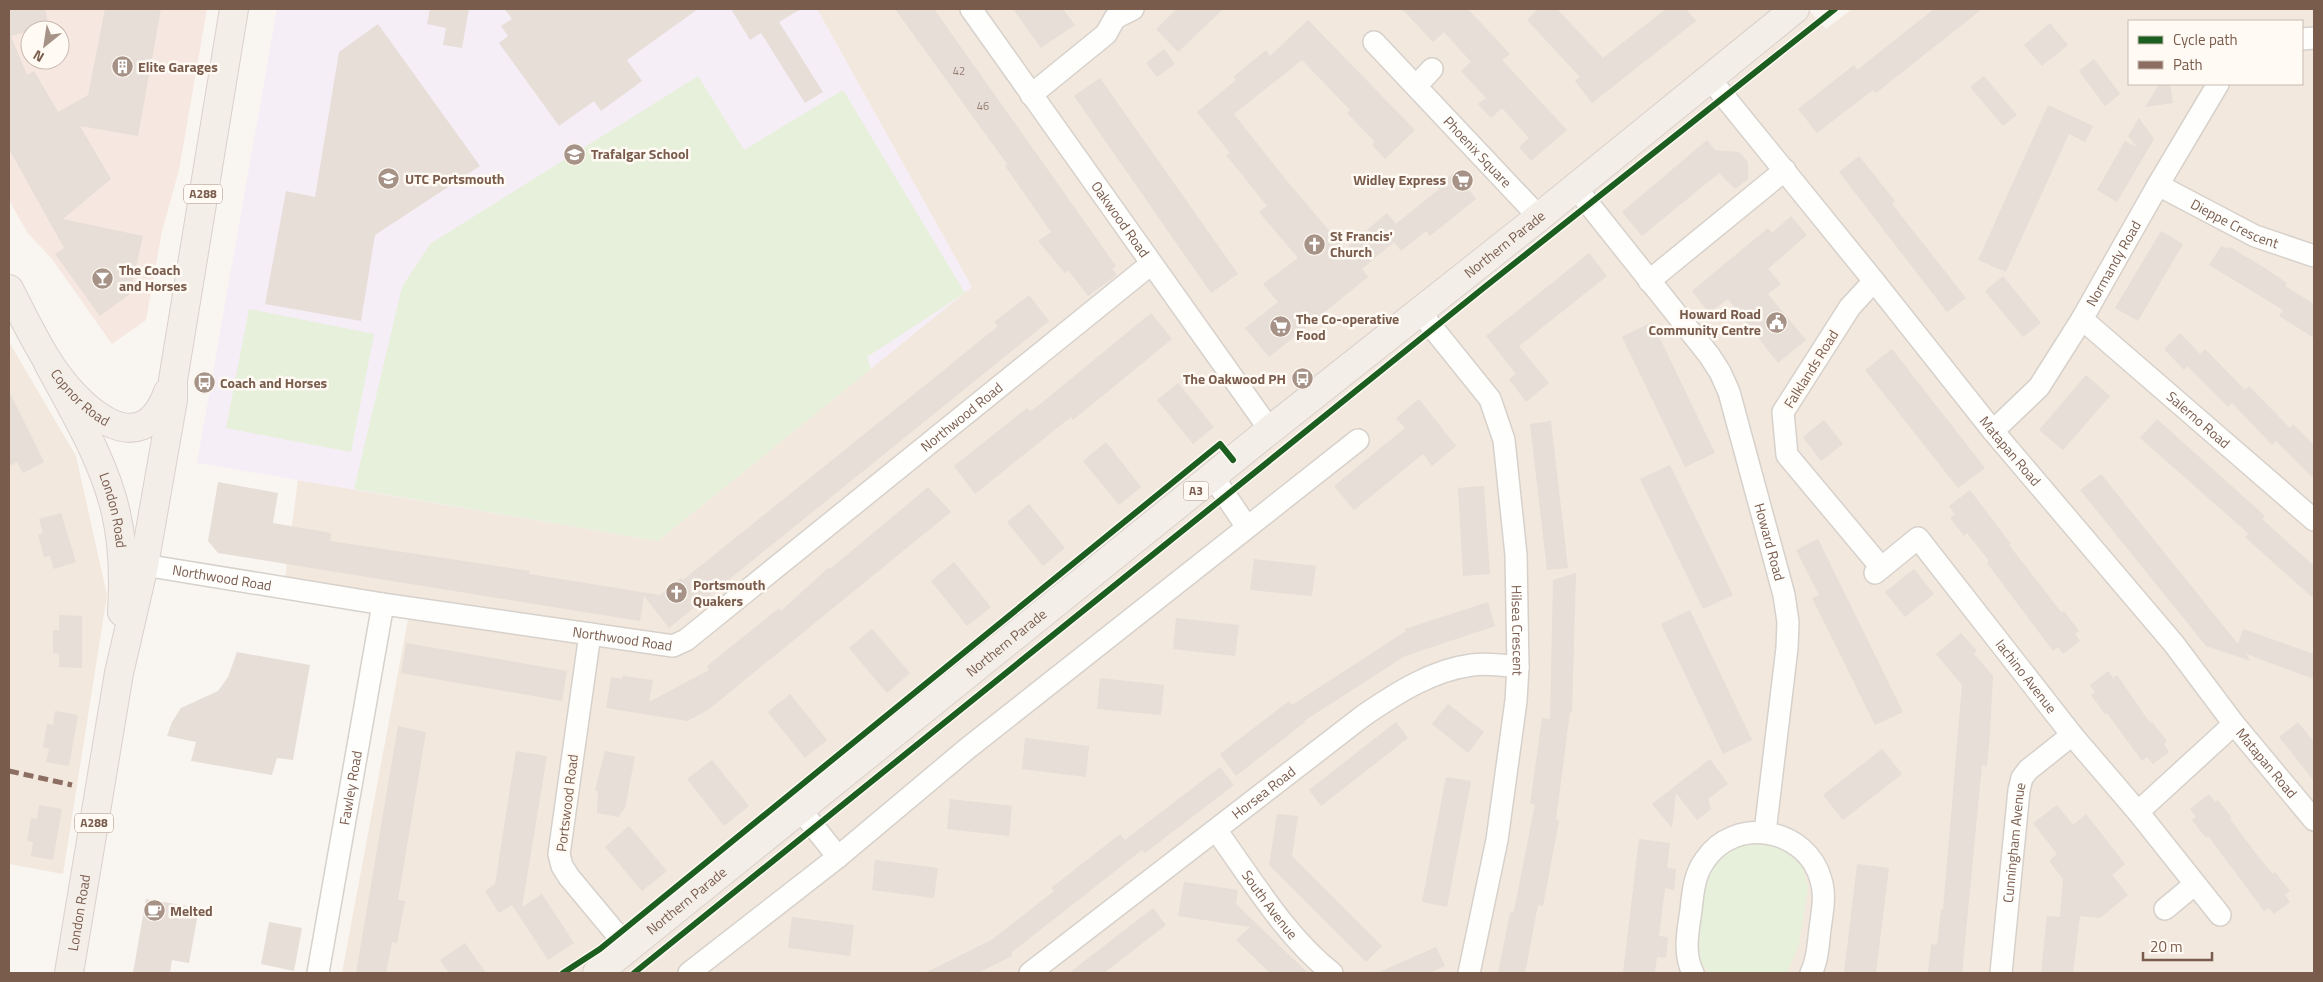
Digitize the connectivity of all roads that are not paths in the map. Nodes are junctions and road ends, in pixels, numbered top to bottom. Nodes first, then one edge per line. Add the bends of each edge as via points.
1 (234, 9) edge
2 (971, 9) edge
3 (1133, 9) edge
4 (1795, 9) edge
5 (1374, 42) dead end
6 (1432, 69) dead end
7 (1710, 79) junction
8 (2217, 85) edge
9 (1416, 86) junction
10 (1031, 94) junction
11 (1785, 170) junction
12 (2158, 185) junction
13 (1576, 188) junction
14 (1539, 218) junction
15 (2314, 256) edge
16 (1151, 264) junction
17 (1874, 280) junction
18 (1649, 281) junction
19 (9, 289) edge
20 (1420, 312) junction
21 (2082, 319) junction
22 (48, 363) junction
23 (173, 380) junction
24 (1270, 430) junction
25 (1993, 431) junction
26 (1358, 440) dead end
27 (1213, 477) junction
28 (2314, 520) edge
29 (1246, 527) junction
30 (1918, 538) joint
31 (144, 565) junction
32 (383, 604) junction
33 (590, 634) junction
34 (1518, 667) junction
35 (119, 673) junction
36 (2234, 724) junction
37 (2072, 735) junction
38 (800, 809) junction
39 (2138, 812) junction
40 (2314, 820) edge
41 (1216, 830) junction
42 (1765, 832) junction
43 (838, 857) junction
44 (2194, 885) junction
45 (2165, 909) dead end
46 (2220, 915) dead end
47 (629, 949) junction
48 (69, 973) edge
49 (318, 973) edge
50 (598, 973) edge
51 (690, 973) edge
52 (1030, 973) edge
53 (1332, 973) edge
54 (1469, 973) edge
55 (1693, 973) edge
56 (1811, 973) edge
57 (2001, 973) edge

1 - 23 main road, A288
2 - 10 street, Oakwood Road
3 - 10 street via 1115,18 1106,34
4 - 7 main road, Northern Parade / A3
5 - 9 street, Phoenix Square
6 - 9 street
7 - 11 street, Matapan Road
7 - 13 main road, Northern Parade / A3
8 - 12 street, Normandy Road
9 - 14 street, Phoenix Square
10 - 16 street, Oakwood Road
11 - 17 street, Matapan Road
11 - 18 street
12 - 15 street, Dieppe Crescent via 2255,236
12 - 21 street, Normandy Road
13 - 14 main road, Northern Parade / A3
13 - 18 street, Howard Road
14 - 20 main road, Northern Parade / A3
16 - 24 street, Oakwood Road
16 - 33 street, Northwood Road via 686,640 673,646
17 - 25 street, Matapan Road
17 - 30 street, Falklands Road via 1850,307 1783,412 1787,455 1874,566
18 - 42 street, Howard Road via 1710,355 1729,392 1784,595 1787,648
19 - 22 main road, Copnor Road / A288
20 - 24 main road, Northern Parade / A3
20 - 34 street, Hilsea Crescent via 1490,399 1504,440 1516,554
21 - 25 street, Normandy Road via 2039,387
21 - 28 street, Salerno Road
22 - 23 main road, Copnor Road / A288 via 88,408 121,427 148,424 160,411
22 - 35 main road, London Road via 98,462 116,513 123,603
23 - 31 main road, London Road via 173,400
24 - 27 main road, Northern Parade / A3
25 - 36 street, Matapan Road via 2174,644
26 - 29 street
27 - 29 street
27 - 38 main road, Northern Parade / A3
29 - 43 street via 968,748
30 - 37 street, Iachino Avenue
31 - 32 street, Northwood Road
31 - 35 main road, London Road
32 - 33 street, Northwood Road
32 - 49 street, Fawley Road
33 - 47 street, Portswood Road via 559,854 562,866
34 - 41 street, Horsea Road via 1471,665 1412,685 1363,716
34 - 54 street, Hilsea Crescent via 1497,840
35 - 48 main road, London Road / A288
36 - 39 street
36 - 40 street, Matapan Road
37 - 39 street, Iachino Avenue
37 - 57 street, Cunningham Avenue via 2022,778
38 - 43 street
38 - 47 main road, Northern Parade / A3
39 - 44 street, Iachino Avenue
41 - 52 street, Horsea Road
41 - 53 street, South Avenue via 1304,947
42 - 55 street via 1741,834 1726,840 1700,867 1693,890 1687,938 1688,961
42 - 56 street via 1800,847 1816,866 1822,882 1823,906
43 - 51 street
44 - 45 street
44 - 46 street, Iachino Avenue
47 - 50 main road, Northern Parade / A3

